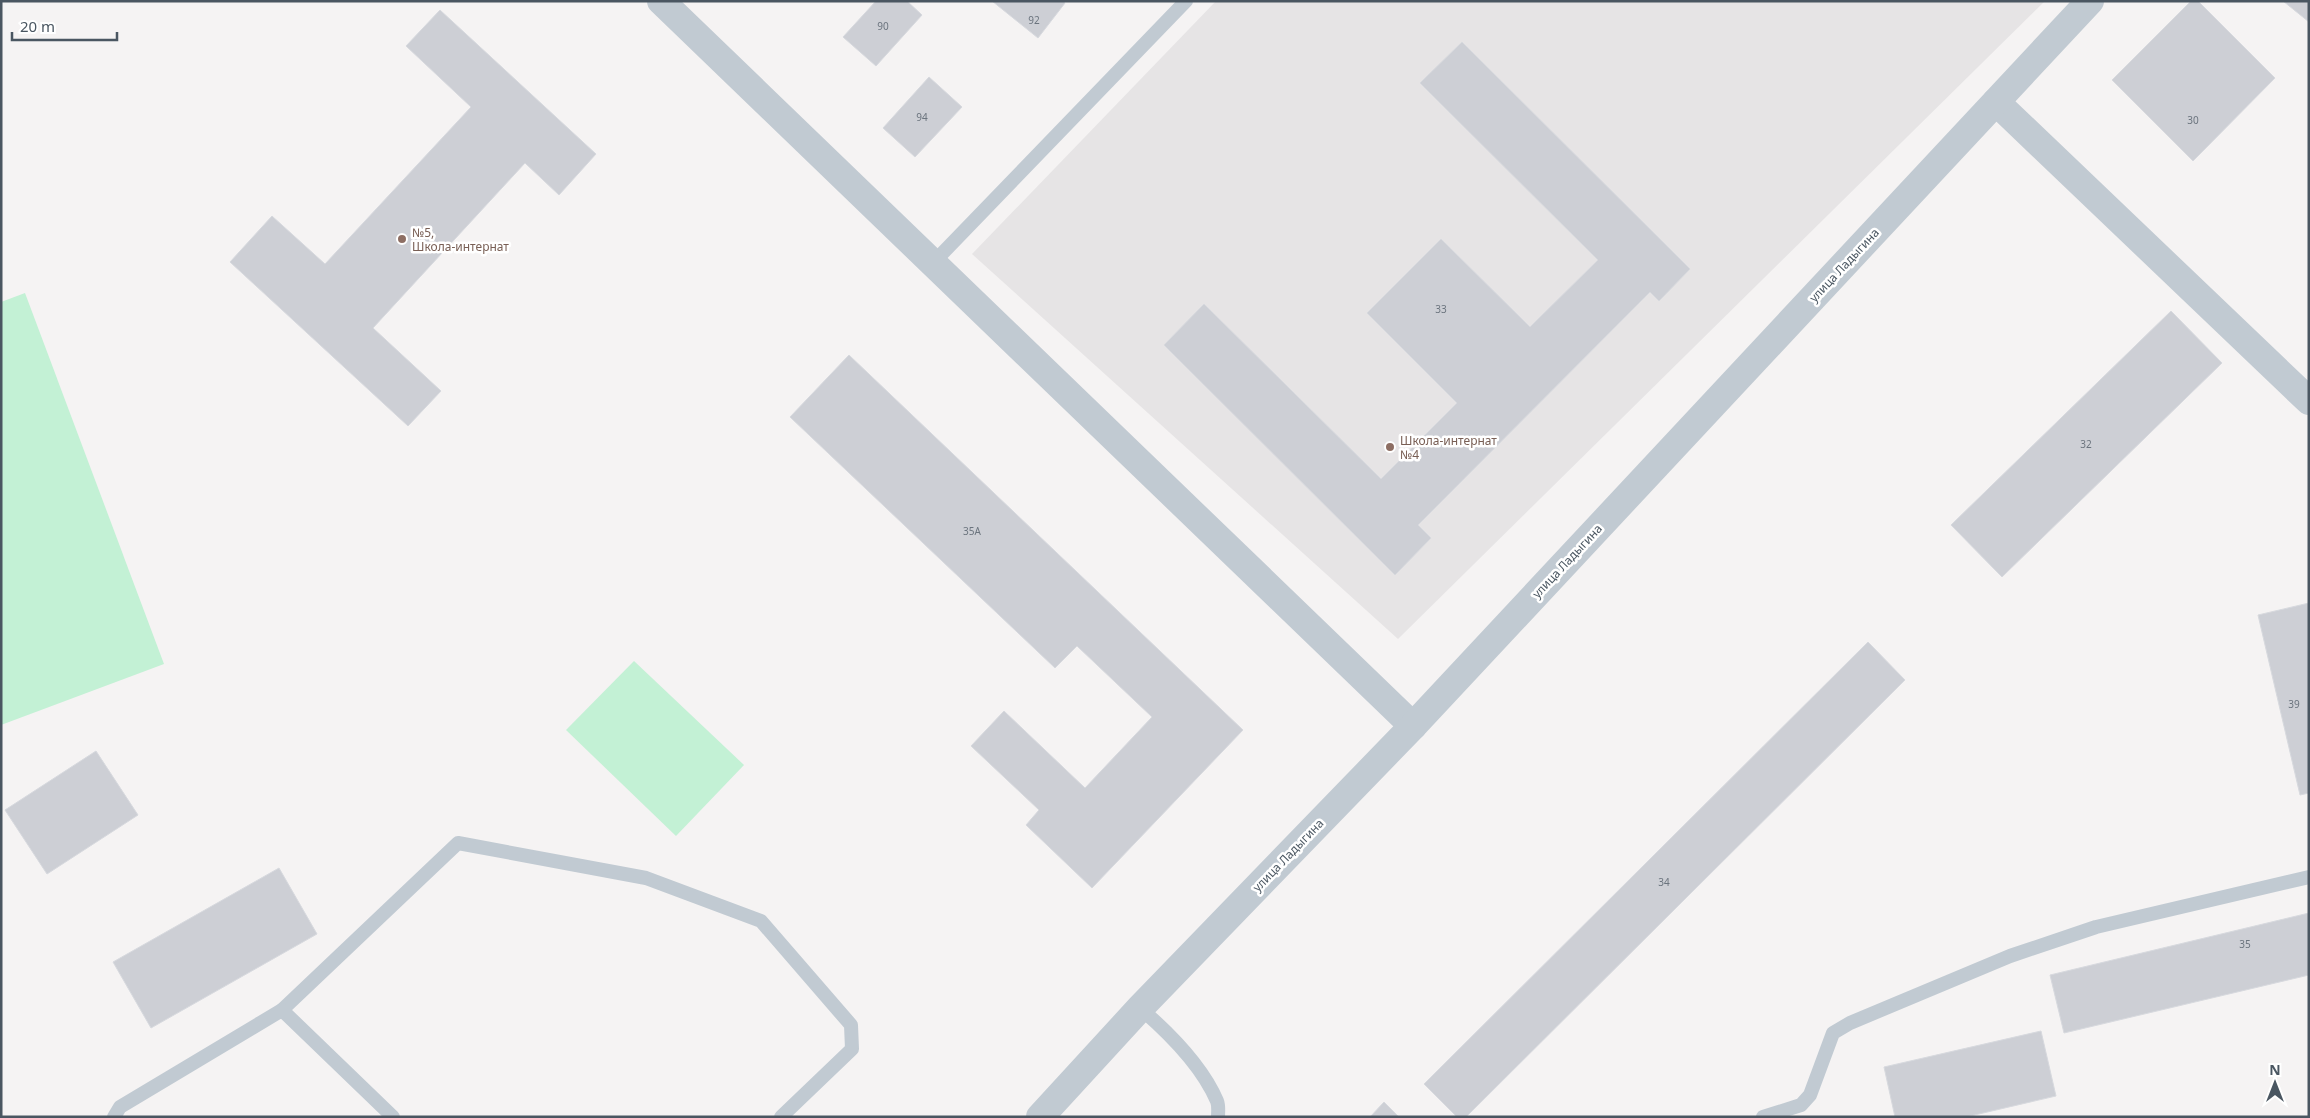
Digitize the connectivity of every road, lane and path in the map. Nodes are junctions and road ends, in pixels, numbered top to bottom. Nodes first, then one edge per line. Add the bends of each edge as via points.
1 (661, 1) edge
2 (1186, 1) edge
3 (2090, 1) edge
4 (1996, 102) junction
5 (933, 263) junction
6 (2309, 401) edge
7 (1412, 726) junction
8 (2309, 877) edge
9 (1140, 1008) junction
10 (282, 1010) junction
11 (114, 1117) edge
12 (392, 1117) edge
13 (782, 1117) edge
14 (1040, 1117) edge
15 (1218, 1117) edge
16 (1763, 1117) edge

1 - 5 street
2 - 5 lane
3 - 4 street, улица Ладыгина
4 - 6 street
4 - 7 street, улица Ладыгина
5 - 7 street
7 - 9 street, улица Ладыгина
8 - 16 lane via 2096,927 2010,956 1850,1023 1833,1033 1810,1095 1801,1105
9 - 14 street, улица Ладыгина
9 - 15 lane via 1177,1043 1201,1076 1218,1103
10 - 11 lane via 120,1107
10 - 12 lane
10 - 13 lane via 458,843 646,878 761,921 851,1026 852,1049

